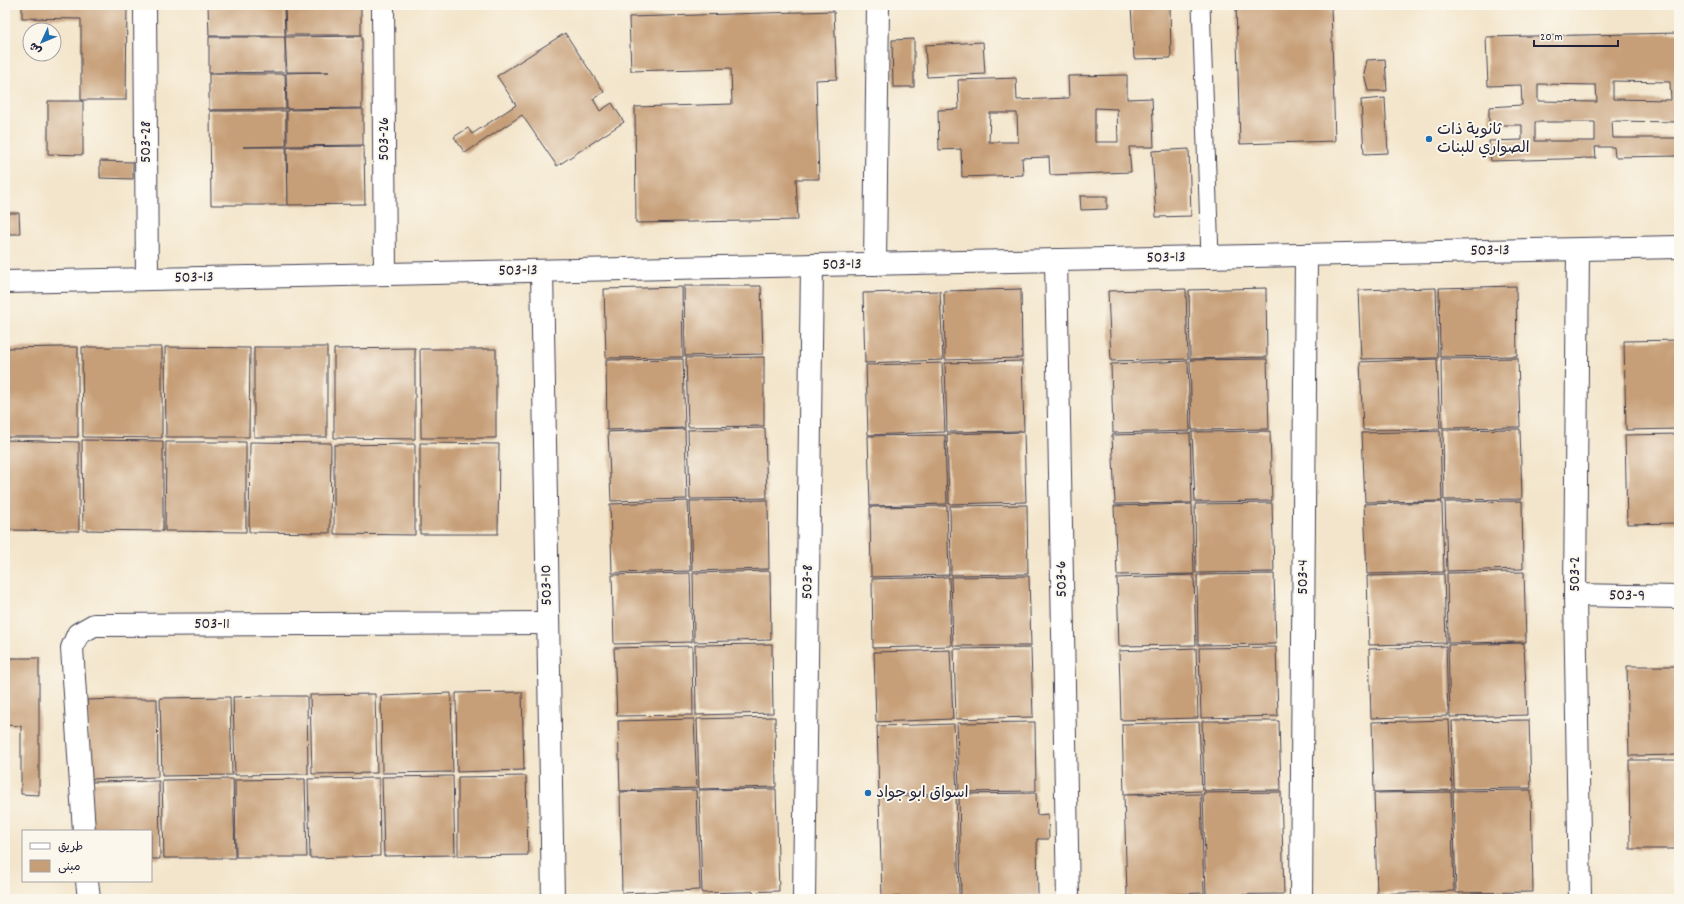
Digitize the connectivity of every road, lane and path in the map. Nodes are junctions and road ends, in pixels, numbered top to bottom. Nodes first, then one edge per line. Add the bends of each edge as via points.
1 (145, 5) edge
2 (383, 5) edge
3 (878, 5) edge
4 (1200, 5) edge
5 (1679, 248) edge
6 (1578, 250) junction
7 (1306, 255) junction
8 (1210, 257) junction
9 (1056, 260) junction
10 (875, 264) junction
11 (812, 265) junction
12 (542, 271) junction
13 (385, 274) junction
14 (147, 279) junction
15 (5, 282) edge
16 (1575, 595) junction
17 (1679, 597) edge
18 (548, 622) junction
19 (84, 830) edge
20 (88, 882) edge
21 (89, 899) edge
22 (553, 899) edge
23 (804, 899) edge
24 (1068, 899) edge
25 (1301, 899) edge
26 (1580, 899) edge

1 - 14 street, 503-28
2 - 13 street, 503-26
3 - 10 street
4 - 8 lane
5 - 6 street, 503-13
6 - 7 street, 503-13
6 - 16 street, 503-2
7 - 8 street, 503-13
7 - 25 street, 503-4
8 - 9 street, 503-13
9 - 10 street, 503-13
9 - 24 street, 503-6
10 - 11 street, 503-13
11 - 12 street, 503-13
11 - 23 street, 503-8
12 - 13 street, 503-13
12 - 18 street, 503-10
13 - 14 street, 503-13
14 - 15 street, 503-13
16 - 17 street, 503-9
16 - 26 street, 503-2
18 - 19 street, 503-11 via 94,625 78,634 72,648
18 - 22 street, 503-10
20 - 21 street

